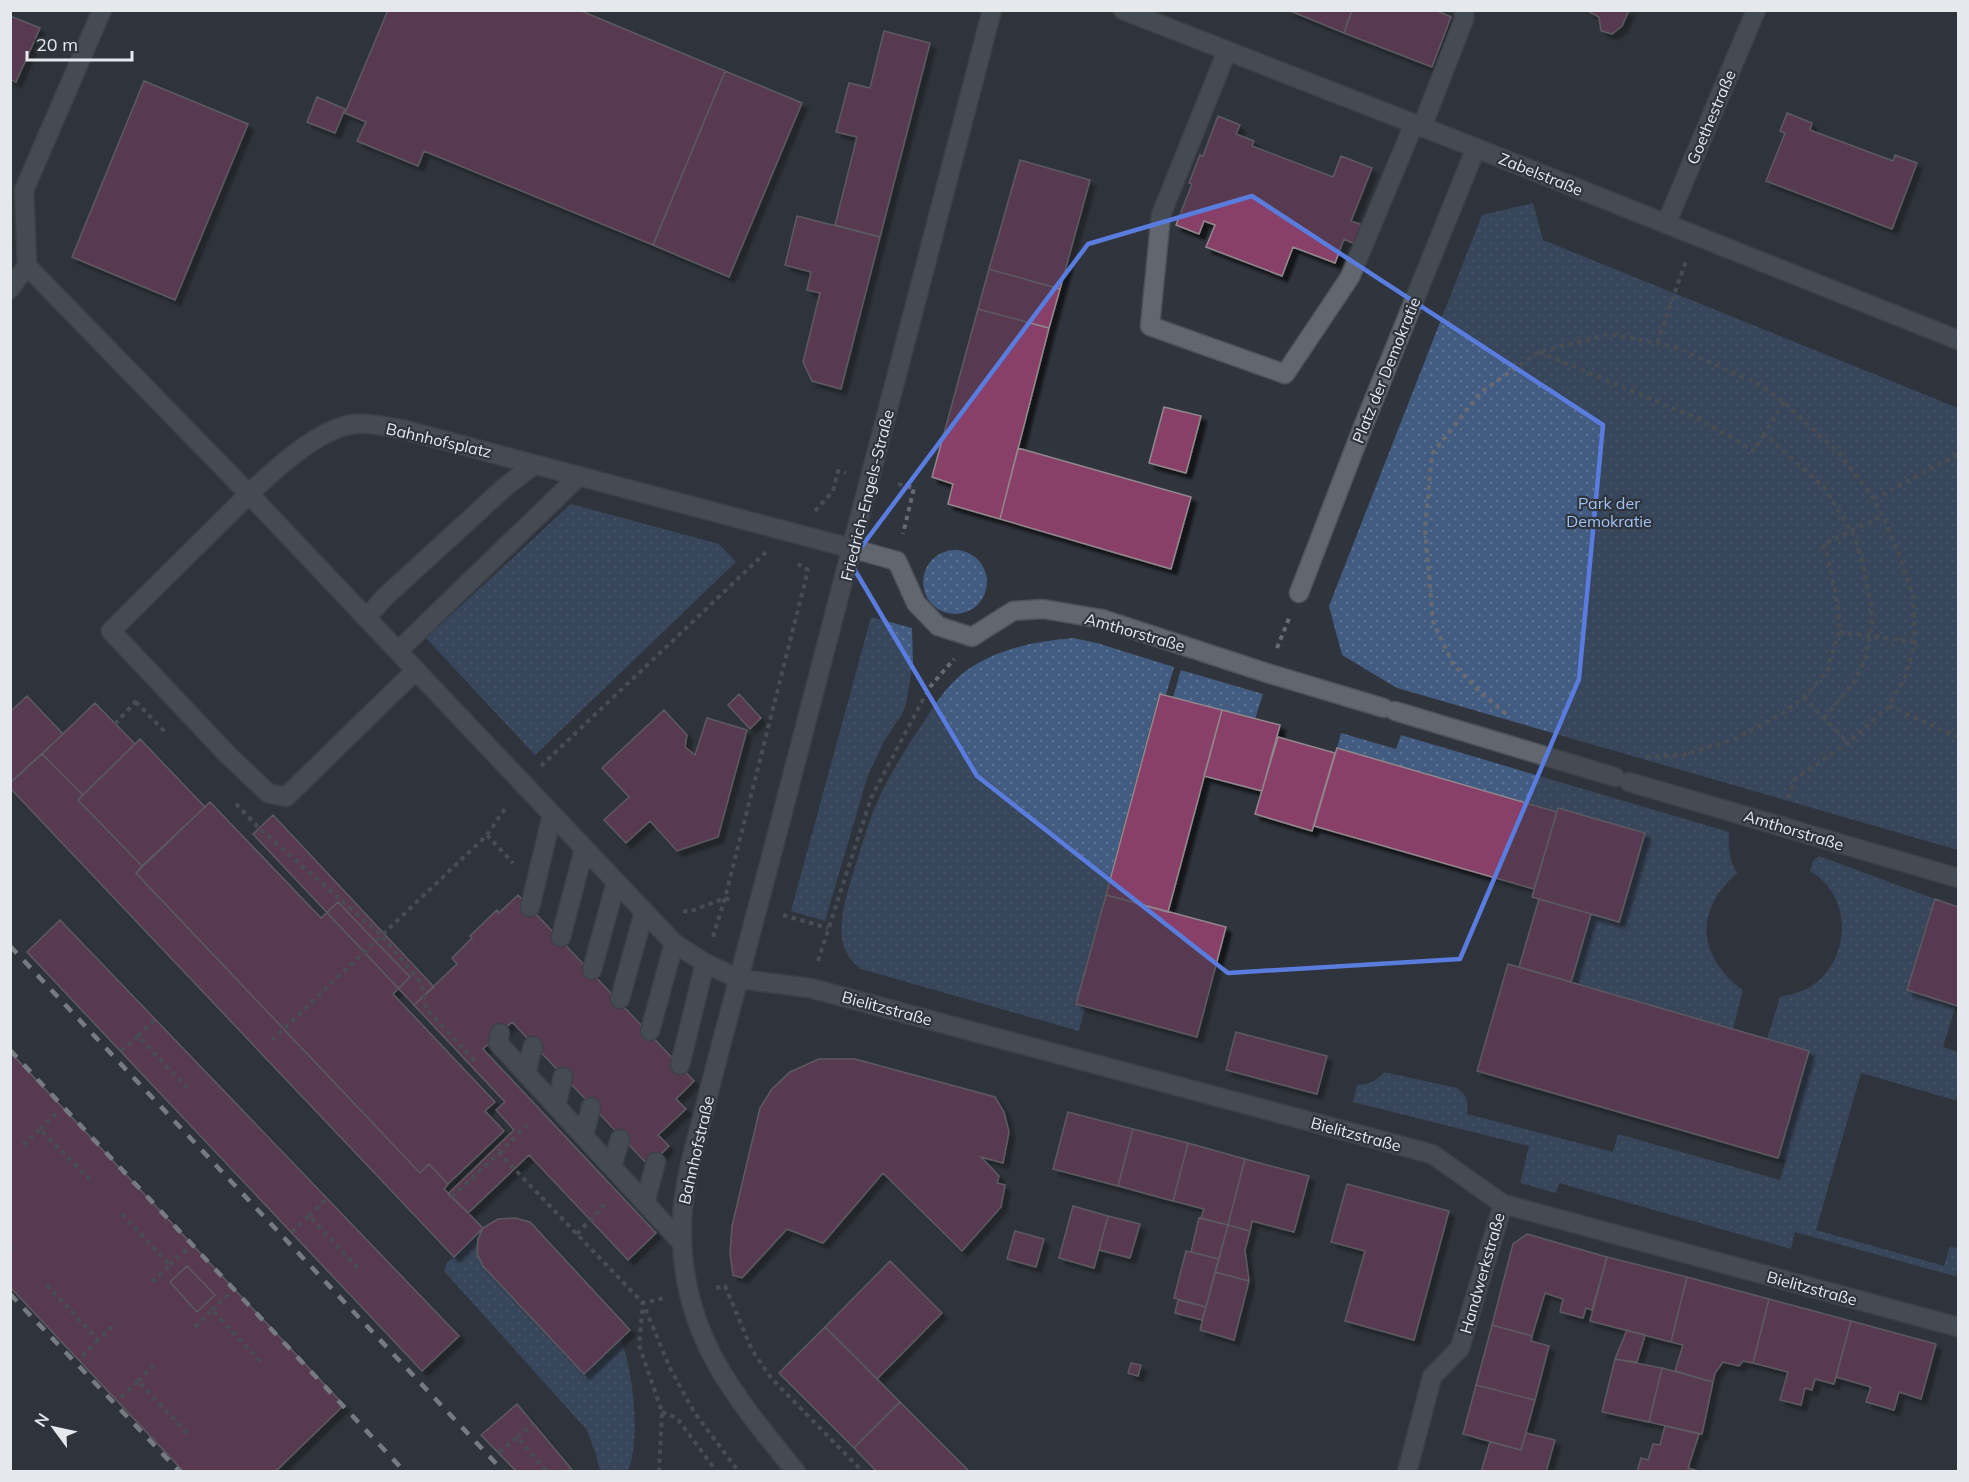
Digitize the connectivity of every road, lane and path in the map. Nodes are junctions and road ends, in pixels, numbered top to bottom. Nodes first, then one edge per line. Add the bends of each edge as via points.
1 (102, 10) edge
2 (992, 10) edge
3 (1123, 10) edge
4 (1464, 10) edge
5 (1756, 10) edge
6 (1227, 51) junction
7 (1418, 125) junction
8 (1476, 148) junction
9 (1666, 224) junction
10 (1696, 236) junction
11 (27, 266) junction
12 (10, 289) edge
13 (1959, 340) edge
14 (1657, 343) junction
15 (1539, 352) junction
16 (1784, 402) junction
17 (1764, 434) junction
18 (1959, 454) edge
19 (534, 465) junction
20 (579, 476) junction
21 (249, 494) junction
22 (1874, 499) junction
23 (1883, 516) junction
24 (792, 532) junction
25 (1852, 532) junction
26 (854, 549) junction
27 (790, 559) dead end
28 (1299, 593) joint
29 (366, 618) junction
30 (1839, 632) junction
31 (1870, 636) junction
32 (972, 637) junction
33 (1915, 642) junction
34 (398, 651) junction
35 (416, 670) junction
36 (1267, 673) junction
37 (157, 679) junction
38 (1804, 697) junction
39 (136, 702) junction
40 (1889, 706) junction
41 (1510, 717) dead end
42 (1824, 718) junction
43 (115, 723) dead end
44 (169, 736) dead end
45 (1959, 737) edge
46 (1848, 743) junction
47 (1639, 758) dead end
48 (522, 784) junction
49 (235, 803) dead end
50 (552, 815) junction
51 (1779, 826) junction
52 (584, 849) junction
53 (1959, 878) edge
54 (616, 882) junction
55 (530, 907) dead end
56 (644, 912) junction
57 (382, 936) junction
58 (561, 937) dead end
59 (674, 943) junction
60 (705, 963) junction
61 (592, 970) dead end
62 (739, 979) junction
63 (810, 988) junction
64 (620, 999) dead end
65 (154, 1020) dead end
66 (650, 1031) dead end
67 (500, 1033) dead end
68 (138, 1036) junction
69 (272, 1040) dead end
70 (533, 1046) dead end
71 (121, 1051) dead end
72 (478, 1064) dead end
73 (680, 1065) dead end
74 (526, 1073) junction
75 (563, 1077) dead end
76 (188, 1089) dead end
77 (556, 1106) junction
78 (591, 1107) dead end
79 (59, 1111) dead end
80 (524, 1113) dead end
81 (40, 1129) junction
82 (584, 1136) junction
83 (620, 1138) dead end
84 (23, 1145) dead end
85 (499, 1153) junction
86 (656, 1162) dead end
87 (612, 1167) junction
88 (91, 1181) dead end
89 (452, 1197) dead end
90 (325, 1200) dead end
91 (645, 1203) junction
92 (1503, 1204) junction
93 (122, 1214) dead end
94 (309, 1216) junction
95 (292, 1232) dead end
96 (682, 1243) junction
97 (10, 1246) edge
98 (188, 1248) dead end
99 (16, 1252) dead end
100 (170, 1265) junction
101 (359, 1269) dead end
102 (152, 1282) dead end
103 (47, 1285) dead end
104 (230, 1293) dead end
105 (212, 1310) junction
106 (116, 1323) dead end
107 (195, 1327) dead end
108 (1959, 1327) edge
109 (98, 1340) junction
110 (82, 1356) dead end
111 (642, 1357) dead end
112 (261, 1362) dead end
113 (156, 1364) dead end
114 (138, 1381) junction
115 (121, 1397) dead end
116 (662, 1412) junction
117 (533, 1424) dead end
118 (187, 1433) dead end
119 (517, 1437) junction
120 (499, 1452) dead end
121 (547, 1472) edge
122 (659, 1472) edge
123 (717, 1472) edge
124 (739, 1472) edge
125 (796, 1472) edge
126 (1407, 1472) edge

1 - 11 street via 24,190
2 - 26 street, Friedrich-Engels-Straße
3 - 6 street, Zabelstraße
4 - 7 street via 1464,19
5 - 9 street, Goethestraße
6 - 7 street, Zabelstraße
6 - 7 street via 1161,215 1150,326 1285,374 1350,277
7 - 8 street, Zabelstraße
8 - 9 street, Zabelstraße
8 - 28 street, Platz der Demokratie
9 - 10 street, Zabelstraße
10 - 13 street, Zabelstraße
10 - 14 path
11 - 12 street
11 - 21 street
14 - 15 path via 1610,334
14 - 16 path via 1678,348 1760,386
15 - 17 path via 1701,420 1754,451
15 - 41 path via 1481,392 1432,454 1425,529 1433,622 1453,664
16 - 17 path
16 - 22 path via 1839,453
17 - 25 path via 1824,487
18 - 22 path
19 - 20 street, Bahnhofsplatz
19 - 21 street, Bahnhofsplatz via 401,429 354,424 324,434
19 - 29 street via 505,487
20 - 24 street, Bahnhofsplatz
20 - 34 street
21 - 29 street, Bielitzstraße
21 - 37 street, Bahnhofsplatz via 111,631
22 - 23 path
23 - 25 path
23 - 33 path via 1913,596
24 - 26 street, Bahnhofsplatz
24 - 48 path
25 - 30 path via 1823,544 1838,606
25 - 31 path via 1871,604
26 - 32 street via 897,561 916,603 938,626
26 - 62 street, Friedrich-Engels-Straße
27 - 60 path via 808,570
28 - 36 path
29 - 34 street, Bielitzstraße
30 - 31 path
30 - 38 path via 1827,670
31 - 33 path
31 - 42 path via 1854,682
32 - 36 street, Amthorstraße via 1013,611 1043,609 1102,619
32 - 63 path via 929,688 871,798
33 - 40 path via 1905,678
34 - 35 street, Bielitzstraße
35 - 37 street via 286,797 268,793
35 - 48 street, Bielitzstraße
36 - 51 street, Amthorstraße
37 - 39 path
38 - 42 path
38 - 47 path via 1780,715 1734,739 1684,755
39 - 43 path
39 - 44 path
40 - 45 path
40 - 46 path
42 - 46 path
46 - 51 path via 1795,779
48 - 50 street, Bielitzstraße
48 - 57 path via 487,835
49 - 57 path
50 - 52 street, Bielitzstraße
50 - 55 street
51 - 53 street, Amthorstraße
52 - 54 street, Bielitzstraße
52 - 58 street
54 - 56 street, Bielitzstraße
54 - 61 street
56 - 59 street, Bielitzstraße
56 - 64 street
57 - 69 path
57 - 72 path via 422,984 426,1009
59 - 60 street, Bielitzstraße
59 - 66 street
60 - 62 street, Bielitzstraße
60 - 73 street
62 - 63 street, Bielitzstraße
62 - 96 street, Bahnhofstraße via 689,1169 682,1206
63 - 92 street, Bielitzstraße via 1432,1154
65 - 68 path
67 - 74 street via 498,1043
68 - 71 path
68 - 76 path
70 - 74 street
74 - 77 street
75 - 77 street
77 - 82 street
78 - 82 street
79 - 81 path
80 - 85 path via 532,1122
81 - 84 path
81 - 88 path
82 - 87 street
83 - 87 street
85 - 89 path
85 - 124 path via 643,1303 670,1368 694,1412
86 - 91 street
87 - 91 street
90 - 94 path
91 - 96 street
92 - 108 street, Bielitzstraße
92 - 126 street, Handwerkstraße via 1460,1348 1432,1377
93 - 100 path
94 - 95 path
94 - 101 path
96 - 125 street, Bahnhofstraße via 687,1283 701,1335 738,1400
97 - 99 path
98 - 100 path
100 - 102 path
103 - 109 path
104 - 105 path
105 - 107 path
105 - 112 path
106 - 109 path
109 - 110 path
111 - 116 path
113 - 114 path
114 - 115 path
114 - 118 path
116 - 122 path
116 - 123 path via 677,1418
117 - 119 path
119 - 120 path
119 - 121 path

